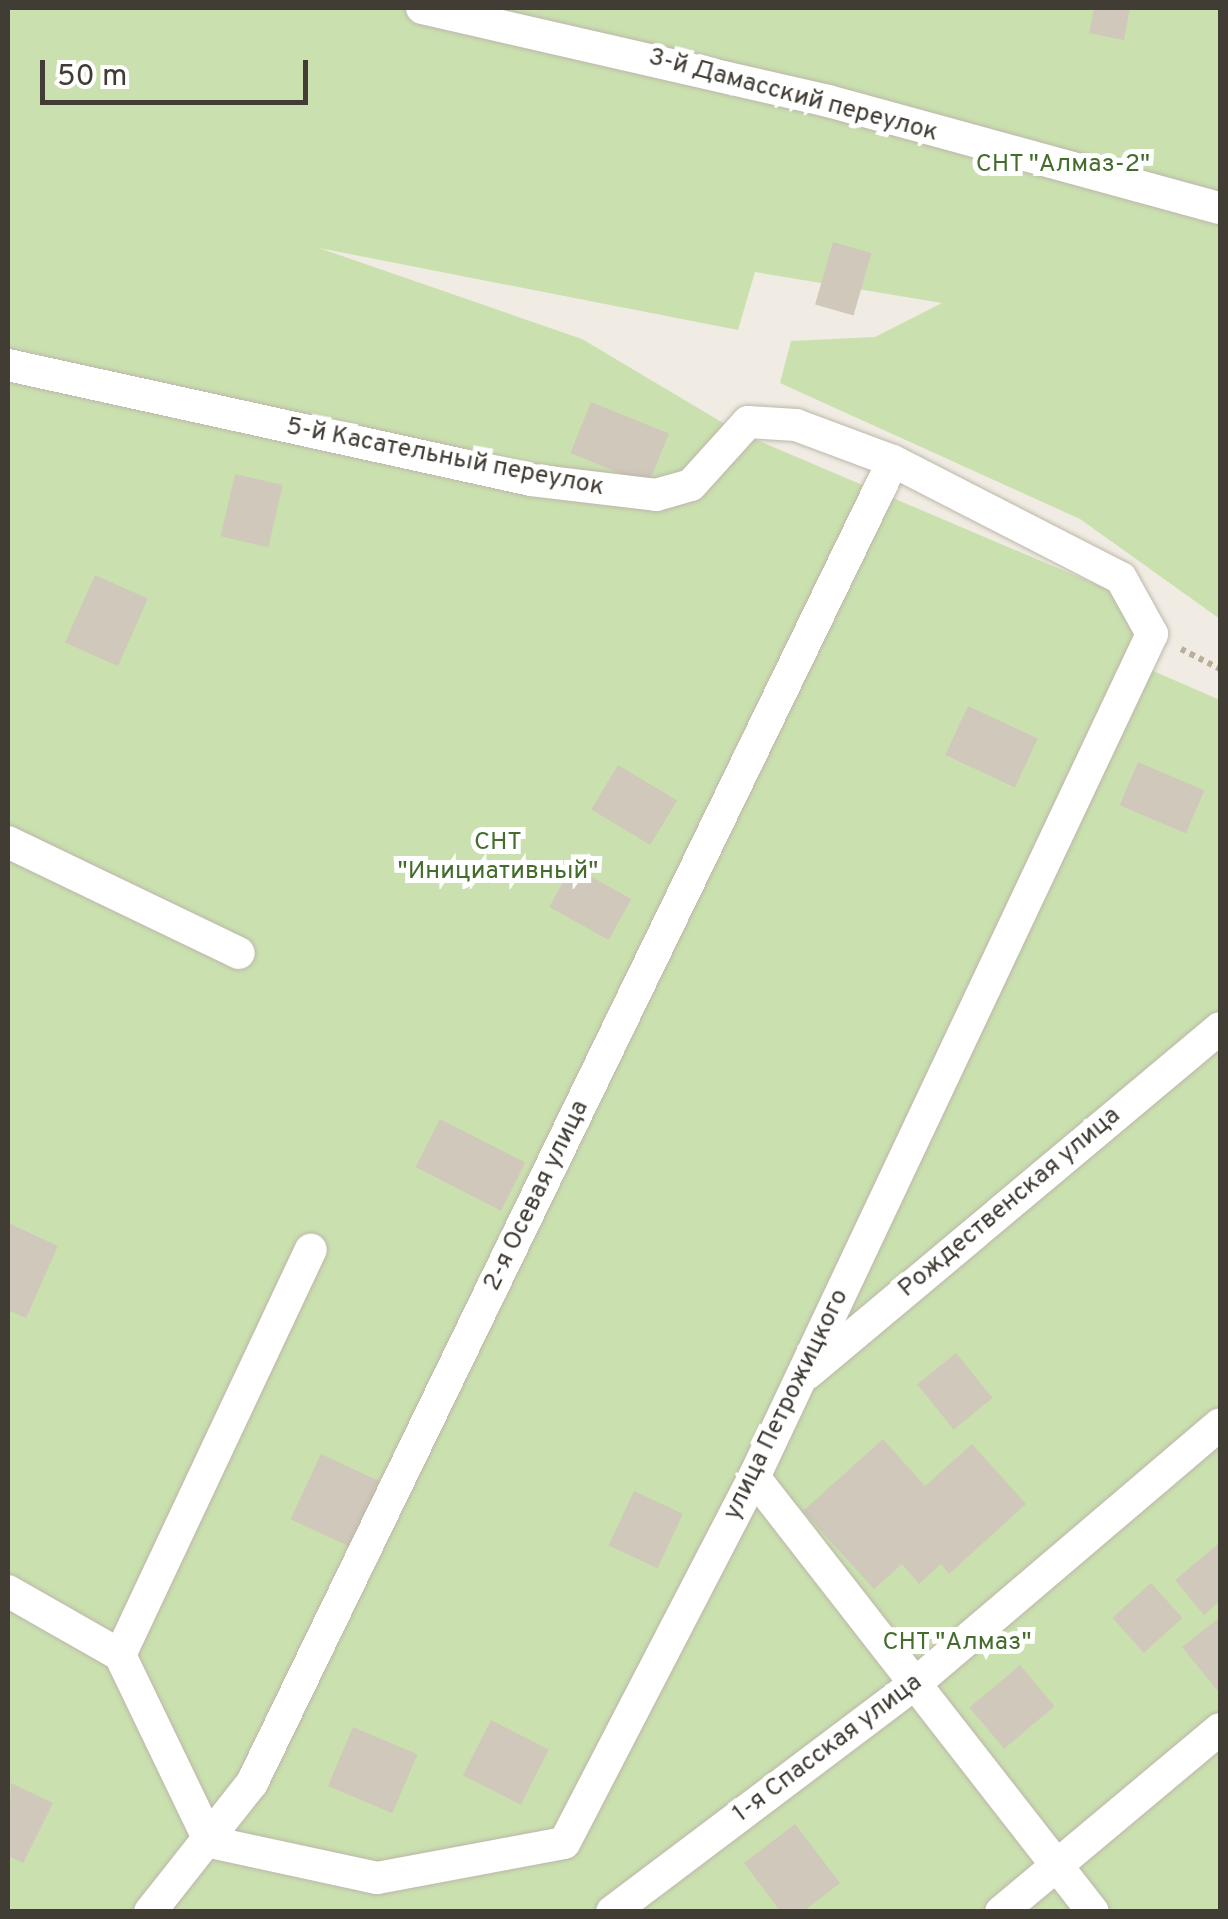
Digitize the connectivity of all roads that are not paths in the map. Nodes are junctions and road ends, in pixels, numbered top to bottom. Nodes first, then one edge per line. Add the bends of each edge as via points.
1 (422, 8) edge
2 (1220, 208) edge
3 (8, 365) edge
4 (893, 461) junction
5 (1152, 634) joint
6 (8, 842) edge
7 (239, 954) dead end
8 (1220, 1028) edge
9 (311, 1250) dead end
10 (800, 1379) junction
11 (1220, 1424) edge
12 (754, 1478) junction
13 (8, 1591) edge
14 (120, 1655) junction
15 (916, 1683) junction
16 (1220, 1729) edge
17 (210, 1842) junction
18 (1061, 1868) junction
19 (150, 1912) edge
20 (612, 1912) edge
21 (1001, 1912) edge
22 (1092, 1912) edge

1 - 2 street, 3-й Дамасский переулок via 828,101
3 - 4 street, 5-й Касательный переулок via 602,491 656,495 691,485 748,422 796,425
4 - 5 street, 5-й Касательный переулок via 1122,578
4 - 17 street, 2-я Осевая улица via 252,1783
5 - 10 street, улица Петрожицкого
6 - 7 street
8 - 10 street, Рождественская улица
9 - 14 street
10 - 12 street, улица Петрожицкого
11 - 15 street, 1-я Спасская улица
12 - 15 street
12 - 17 street, улица Петрожицкого via 564,1843 378,1878
13 - 14 street
14 - 17 street
15 - 18 street
15 - 20 street, 1-я Спасская улица
16 - 18 street
17 - 19 street, 2-я Осевая улица
18 - 21 street
18 - 22 street

